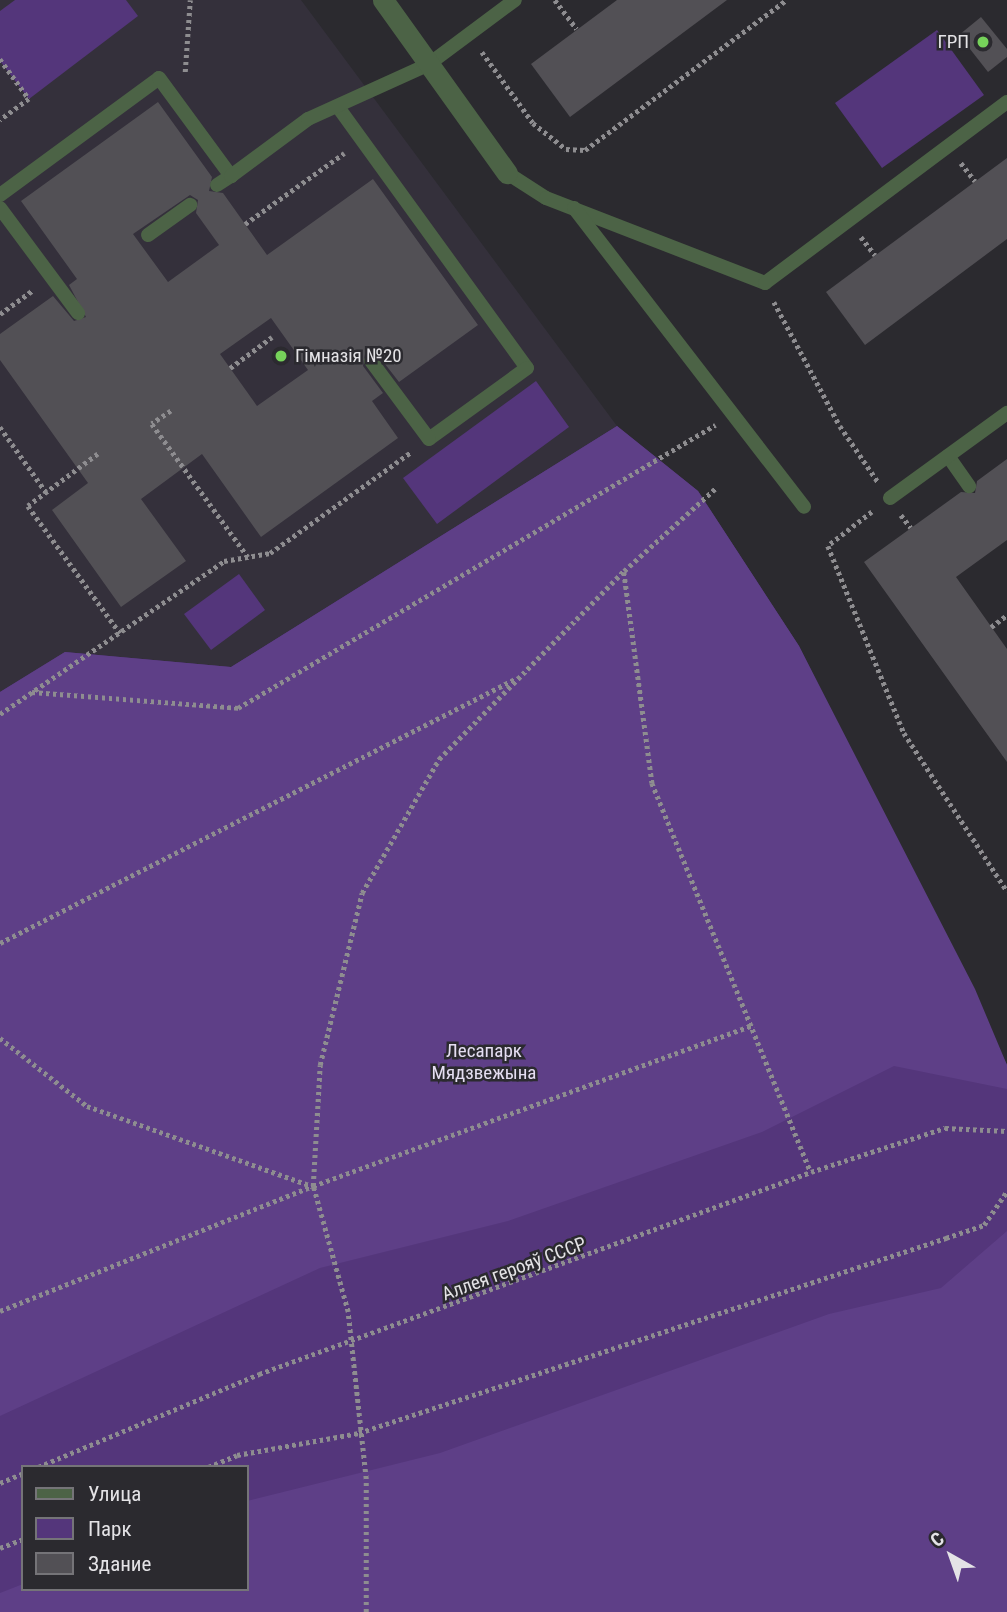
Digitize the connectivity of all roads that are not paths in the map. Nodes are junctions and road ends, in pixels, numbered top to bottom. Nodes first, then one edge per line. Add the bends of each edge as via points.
1 (383, 0) edge
2 (515, 0) edge
3 (429, 64) junction
4 (1007, 102) edge
5 (338, 107) junction
6 (507, 173) joint
7 (231, 176) junction
8 (217, 185) dead end
9 (0, 195) edge
10 (190, 205) dead end
11 (573, 207) junction
12 (0, 208) edge
13 (148, 234) dead end
14 (78, 313) dead end
15 (371, 361) dead end
16 (1007, 413) edge
17 (948, 456) junction
18 (969, 486) dead end
19 (890, 498) road end
20 (804, 507) dead end

1 - 3 street
2 - 3 lane
3 - 5 lane
3 - 6 street
4 - 11 lane via 765,283
5 - 7 lane via 308,119
5 - 15 lane via 527,368 429,439
6 - 11 lane
7 - 8 lane
7 - 9 lane via 159,78
10 - 13 lane
11 - 20 lane
12 - 14 lane
16 - 17 lane
17 - 18 lane
17 - 19 lane

